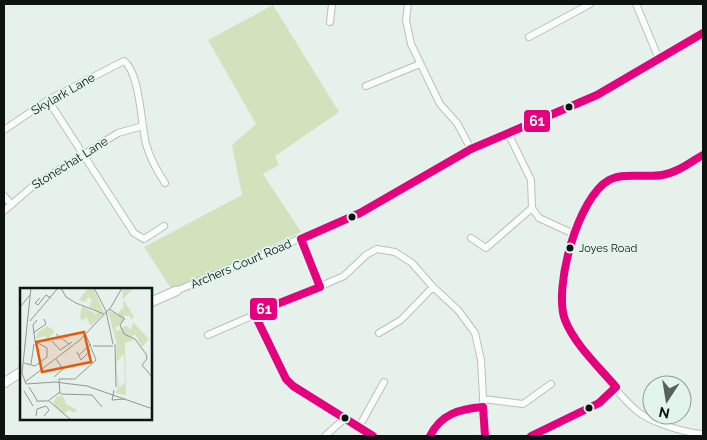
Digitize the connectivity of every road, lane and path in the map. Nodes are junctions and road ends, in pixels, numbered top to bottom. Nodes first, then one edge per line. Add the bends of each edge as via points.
1 (332, 4) edge
2 (408, 4) edge
3 (590, 4) edge
4 (636, 4) edge
5 (330, 22) dead end
6 (703, 33) edge
7 (530, 37) dead end
8 (659, 59) junction
9 (420, 64) junction
10 (366, 86) dead end
11 (48, 100) junction
12 (143, 126) junction
13 (4, 130) edge
14 (508, 132) junction
15 (471, 149) junction
16 (703, 155) edge
17 (84, 156) junction
18 (166, 183) dead end
19 (4, 196) edge
20 (11, 204) junction
21 (532, 208) junction
22 (4, 211) edge
23 (164, 226) dead end
24 (574, 234) junction
25 (471, 238) dead end
26 (301, 239) junction
27 (433, 287) junction
28 (320, 288) junction
29 (176, 291) joint
30 (152, 302) edge
31 (254, 313) junction
32 (379, 333) dead end
33 (208, 335) dead end
34 (20, 373) edge
35 (384, 382) dead end
36 (4, 383) edge
37 (551, 384) dead end
38 (616, 387) junction
39 (483, 399) junction
40 (483, 407) junction
41 (344, 419) junction
42 (359, 427) junction
43 (701, 434) dead end
44 (325, 436) edge
45 (373, 436) edge
46 (430, 436) edge
47 (485, 436) edge
48 (531, 436) edge

1 - 5 street
2 - 9 street via 408,32
3 - 7 street
4 - 8 street
6 - 8 street, Archers Court Road
8 - 14 street, Archers Court Road via 598,95
9 - 10 street
9 - 15 street via 440,104 457,123
11 - 12 street, Skylark Lane via 124,61 129,64 134,78
11 - 13 street, Skylark Lane
11 - 17 street
12 - 17 street, Stonechat Lane via 118,134
12 - 18 street via 152,159
14 - 15 street, Archers Court Road
14 - 21 street via 531,180
15 - 26 street, Archers Court Road via 360,212
16 - 24 street via 660,176 609,180 597,192
17 - 20 street, Stonechat Lane via 33,186
17 - 23 street via 137,236 147,237
19 - 20 street
20 - 22 street, Stonechat Lane
21 - 24 street via 539,218
21 - 25 street via 486,248
24 - 38 street via 562,280 561,302 565,319
26 - 28 street
26 - 29 street, Archers Court Road
27 - 28 street via 412,263 395,252 381,249 366,255 344,276
27 - 32 street via 401,320
27 - 39 street via 458,310 475,333 481,360
28 - 31 street
29 - 30 street, Archers Court Road
31 - 33 street
31 - 41 street via 286,379
34 - 36 street
35 - 42 street
37 - 39 street via 524,404
38 - 43 street via 638,412 685,432
38 - 48 street via 599,403
39 - 40 street
40 - 46 street via 449,412 437,422
40 - 47 street
41 - 42 street
41 - 44 street
42 - 45 street

